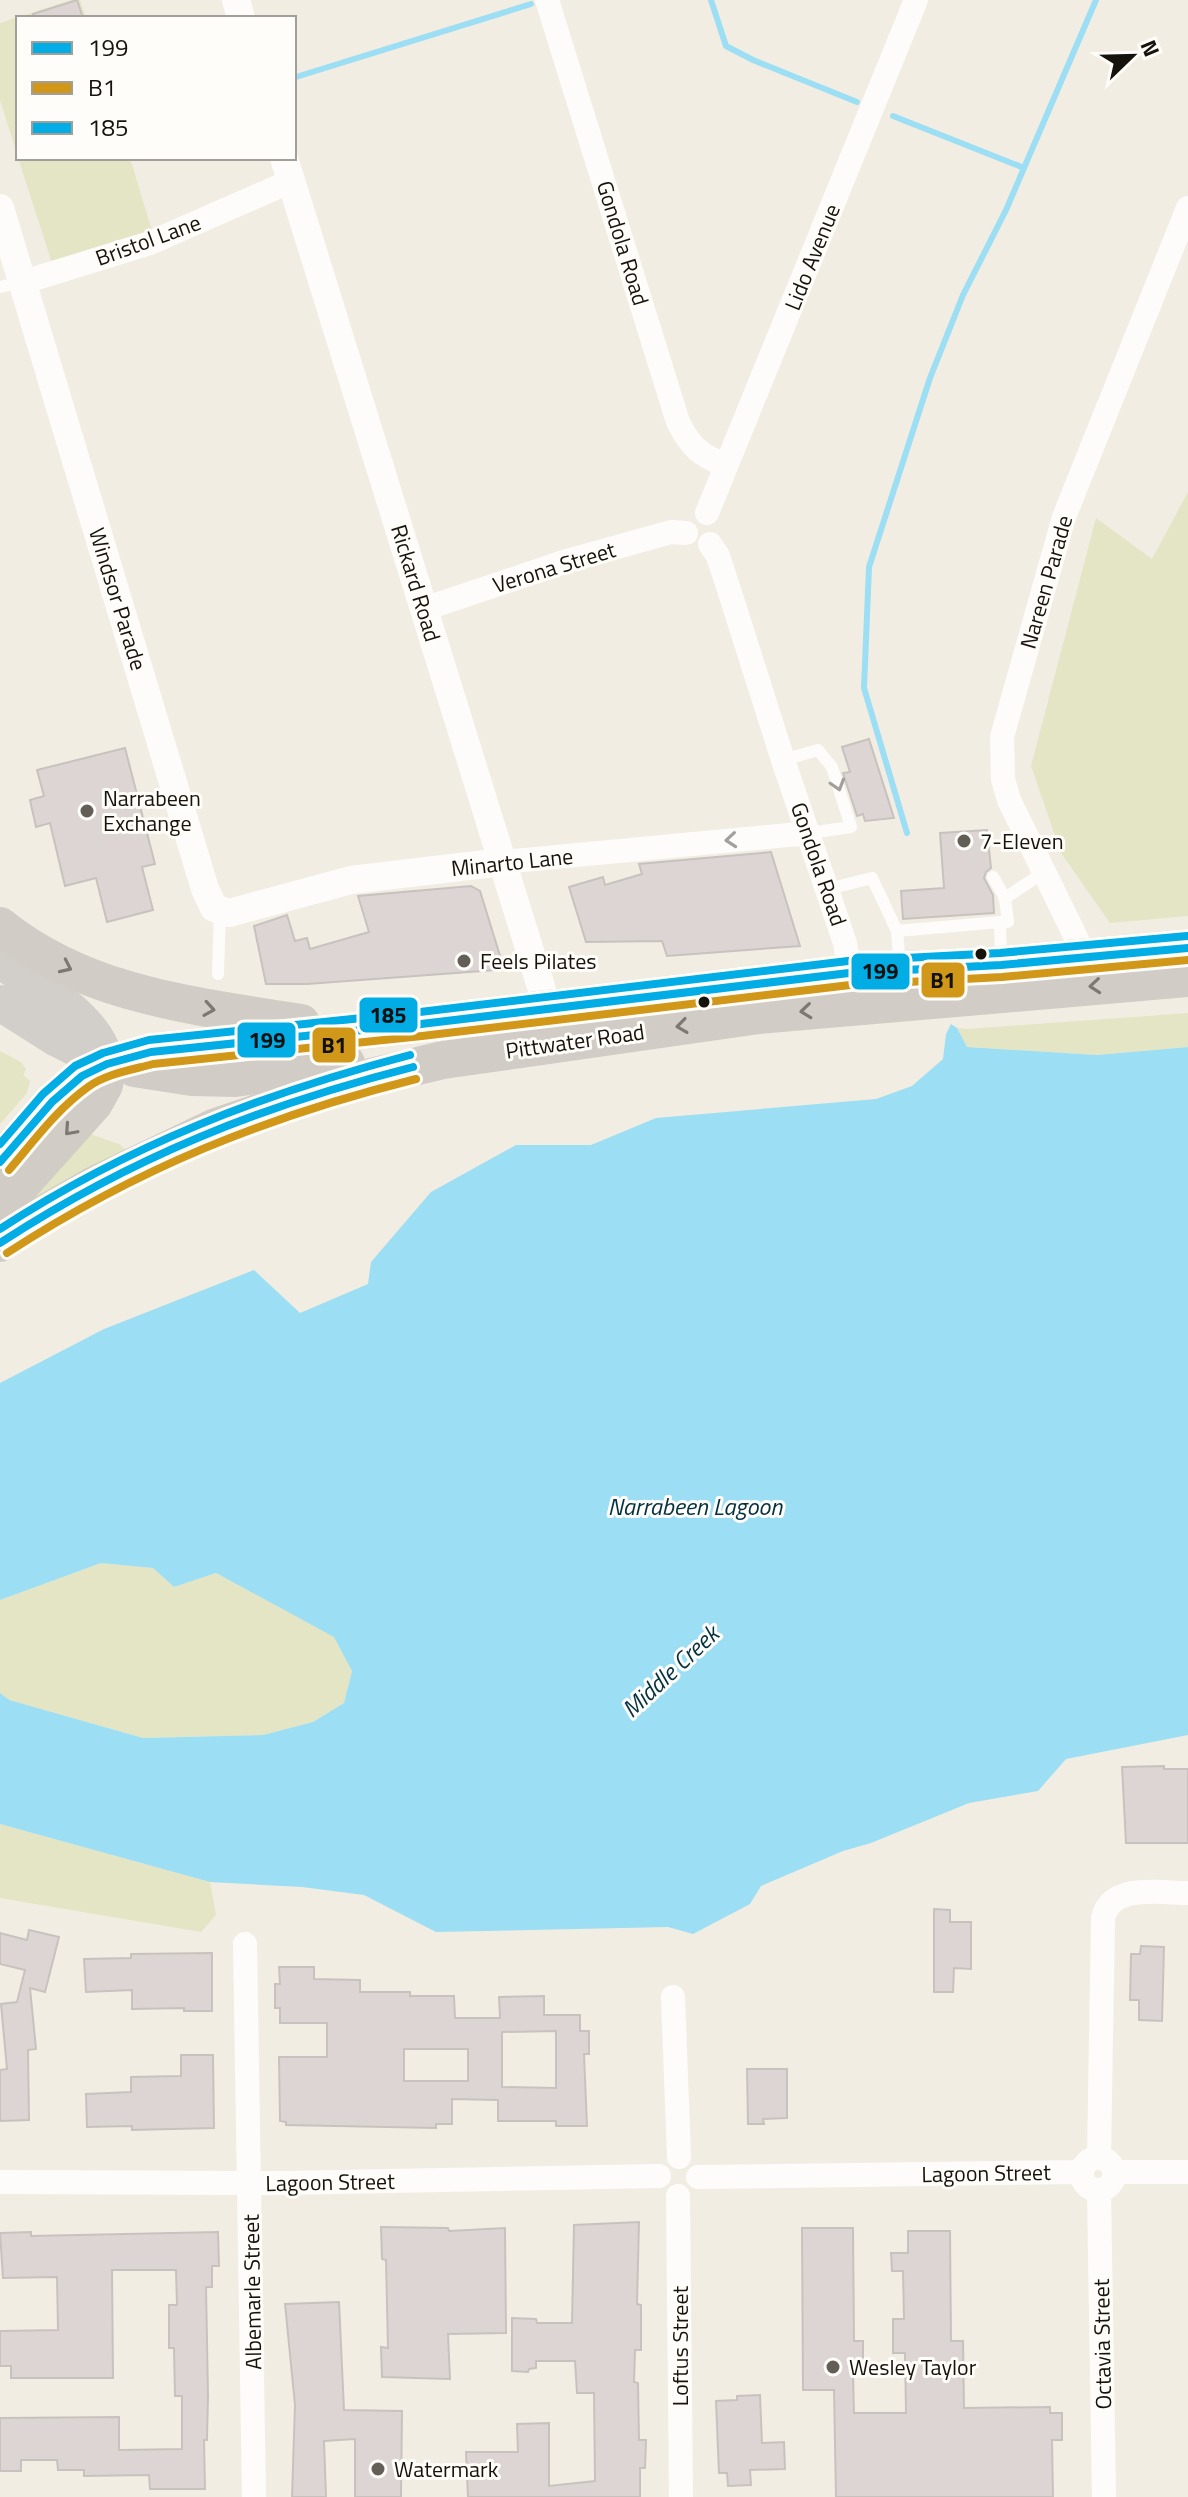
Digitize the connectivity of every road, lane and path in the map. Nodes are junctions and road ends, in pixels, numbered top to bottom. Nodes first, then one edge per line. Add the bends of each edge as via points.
1 (547, 0) edge
2 (916, 0) edge
3 (287, 170) edge
4 (0, 208) edge
5 (1188, 208) edge
6 (12, 285) edge
7 (726, 465) junction
8 (707, 513) junction
9 (686, 533) junction
10 (710, 544) junction
11 (424, 609) junction
12 (783, 760) junction
13 (809, 833) junction
14 (502, 862) junction
15 (1043, 873) junction
16 (993, 877) dead end
17 (828, 889) junction
18 (1005, 898) junction
19 (220, 912) junction
20 (1000, 922) junction
21 (0, 926) edge
22 (1188, 948) edge
23 (899, 950) junction
24 (1086, 958) junction
25 (0, 960) edge
26 (1001, 965) junction
27 (218, 974) dead end
28 (1188, 978) edge
29 (851, 990) junction
30 (0, 1003) edge
31 (548, 1009) junction
32 (347, 1031) junction
33 (443, 1060) junction
34 (107, 1064) junction
35 (0, 1162) edge
36 (0, 1208) edge
37 (0, 1243) edge
38 (1188, 1893) edge
39 (245, 1944) dead end
40 (673, 1997) dead end
41 (679, 2157) junction
42 (1188, 2172) edge
43 (1099, 2173) junction
44 (659, 2176) junction
45 (698, 2177) junction
46 (0, 2182) edge
47 (250, 2182) junction
48 (678, 2196) junction
49 (254, 2497) edge
50 (681, 2497) edge
51 (1104, 2497) edge

1 - 7 street, Gondola Road via 678,422 690,445
2 - 7 street, Lido Avenue
3 - 6 street, Bristol Lane via 150,243
3 - 11 street, Rickard Road
4 - 6 street, Windsor Parade
5 - 15 street, Nareen Parade via 1064,517 1002,737 1006,790
6 - 19 street, Windsor Parade via 205,889
7 - 8 street, Lido Avenue
8 - 9 street via 690,518
8 - 10 street via 718,524 718,536
9 - 10 street via 695,544
9 - 11 street, Verona Street via 671,532 567,561
10 - 12 street, Gondola Road
11 - 14 street, Rickard Road
12 - 13 street, Gondola Road
12 -> 13 lane via 818,750 832,767 851,827
13 -> 14 street, Minarto Lane
13 - 17 street, Gondola Road
14 - 19 street, Minarto Lane via 351,880
14 - 31 street, Rickard Road
15 - 18 lane
15 - 24 street, Nareen Parade
16 - 18 lane
17 - 23 lane via 872,878
17 - 29 street, Gondola Road via 845,943
18 - 20 lane via 1008,922
19 - 27 lane
20 - 23 lane
20 - 26 lane
21 -> 32 highway via 53,961 98,982 174,1003
22 - 24 highway, Pittwater Road
23 - 26 highway, Pittwater Road
23 - 29 highway, Pittwater Road
24 - 26 highway, Pittwater Road
25 - 34 main road via 87,1024 99,1039
28 -> 29 highway, Pittwater Road
29 - 31 highway, Pittwater Road
29 -> 33 highway, Pittwater Road via 759,1015
30 - 34 main road
31 - 32 highway, Pittwater Road
32 - 34 highway, Pittwater Road via 151,1052
33 - 34 highway via 383,1057 235,1078
33 - 37 highway, Pittwater Road via 350,1082 216,1127 93,1186
34 - 35 highway, Pittwater Road via 61,1094
34 -> 36 highway via 94,1103
38 - 43 street, Octavia Street via 1130,1893 1106,1907
39 - 47 street, Albemarle Street
40 - 41 street
41 - 44 street via 665,2163
41 - 45 street via 692,2163
42 - 43 street, Lagoon Street
43 - 45 street, Lagoon Street
43 - 51 street, Octavia Street
44 - 47 street, Lagoon Street
44 - 48 street via 665,2190
45 - 48 street via 692,2190
46 - 47 street, Lagoon Street
47 - 49 street, Albemarle Street
48 - 50 street, Loftus Street

